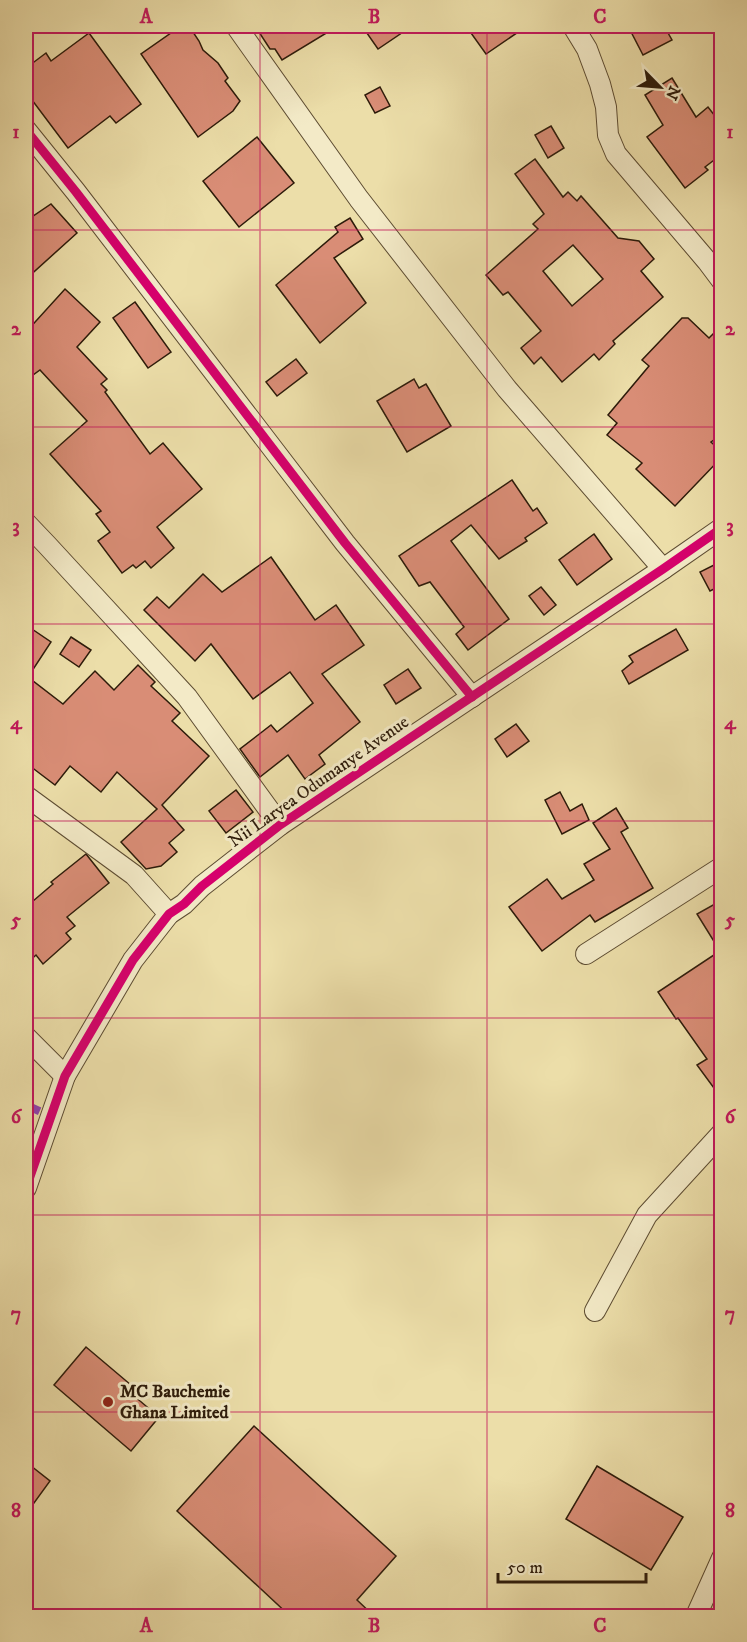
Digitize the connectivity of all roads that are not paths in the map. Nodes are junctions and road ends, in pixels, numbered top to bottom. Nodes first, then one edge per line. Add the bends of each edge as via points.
1 (236, 26) edge
2 (573, 26) edge
3 (26, 130) edge
4 (722, 281) edge
5 (26, 523) edge
6 (722, 528) edge
7 (663, 569) junction
8 (472, 697) junction
9 (26, 796) edge
10 (280, 825) junction
11 (722, 867) edge
12 (169, 914) junction
13 (586, 954) dead end
14 (26, 1037) edge
15 (65, 1076) junction
16 (722, 1133) edge
17 (26, 1188) edge
18 (595, 1311) dead end
19 (722, 1558) edge
20 (696, 1617) edge

1 - 7 street via 359,199 507,389
2 - 4 street via 600,84 608,135 616,154
3 - 8 street via 345,543
5 - 10 street via 187,697
6 - 7 street, Nii Laryea Odumanye Avenue
7 - 8 street, Nii Laryea Odumanye Avenue
8 - 10 street, Nii Laryea Odumanye Avenue
9 - 12 street via 134,875
10 - 12 street, Nii Laryea Odumanye Avenue
11 - 13 street
12 - 15 street, Nii Laryea Odumanye Avenue via 133,960
14 - 15 street
15 - 17 street, Nii Laryea Odumanye Avenue
16 - 18 street via 647,1215
19 - 20 street

